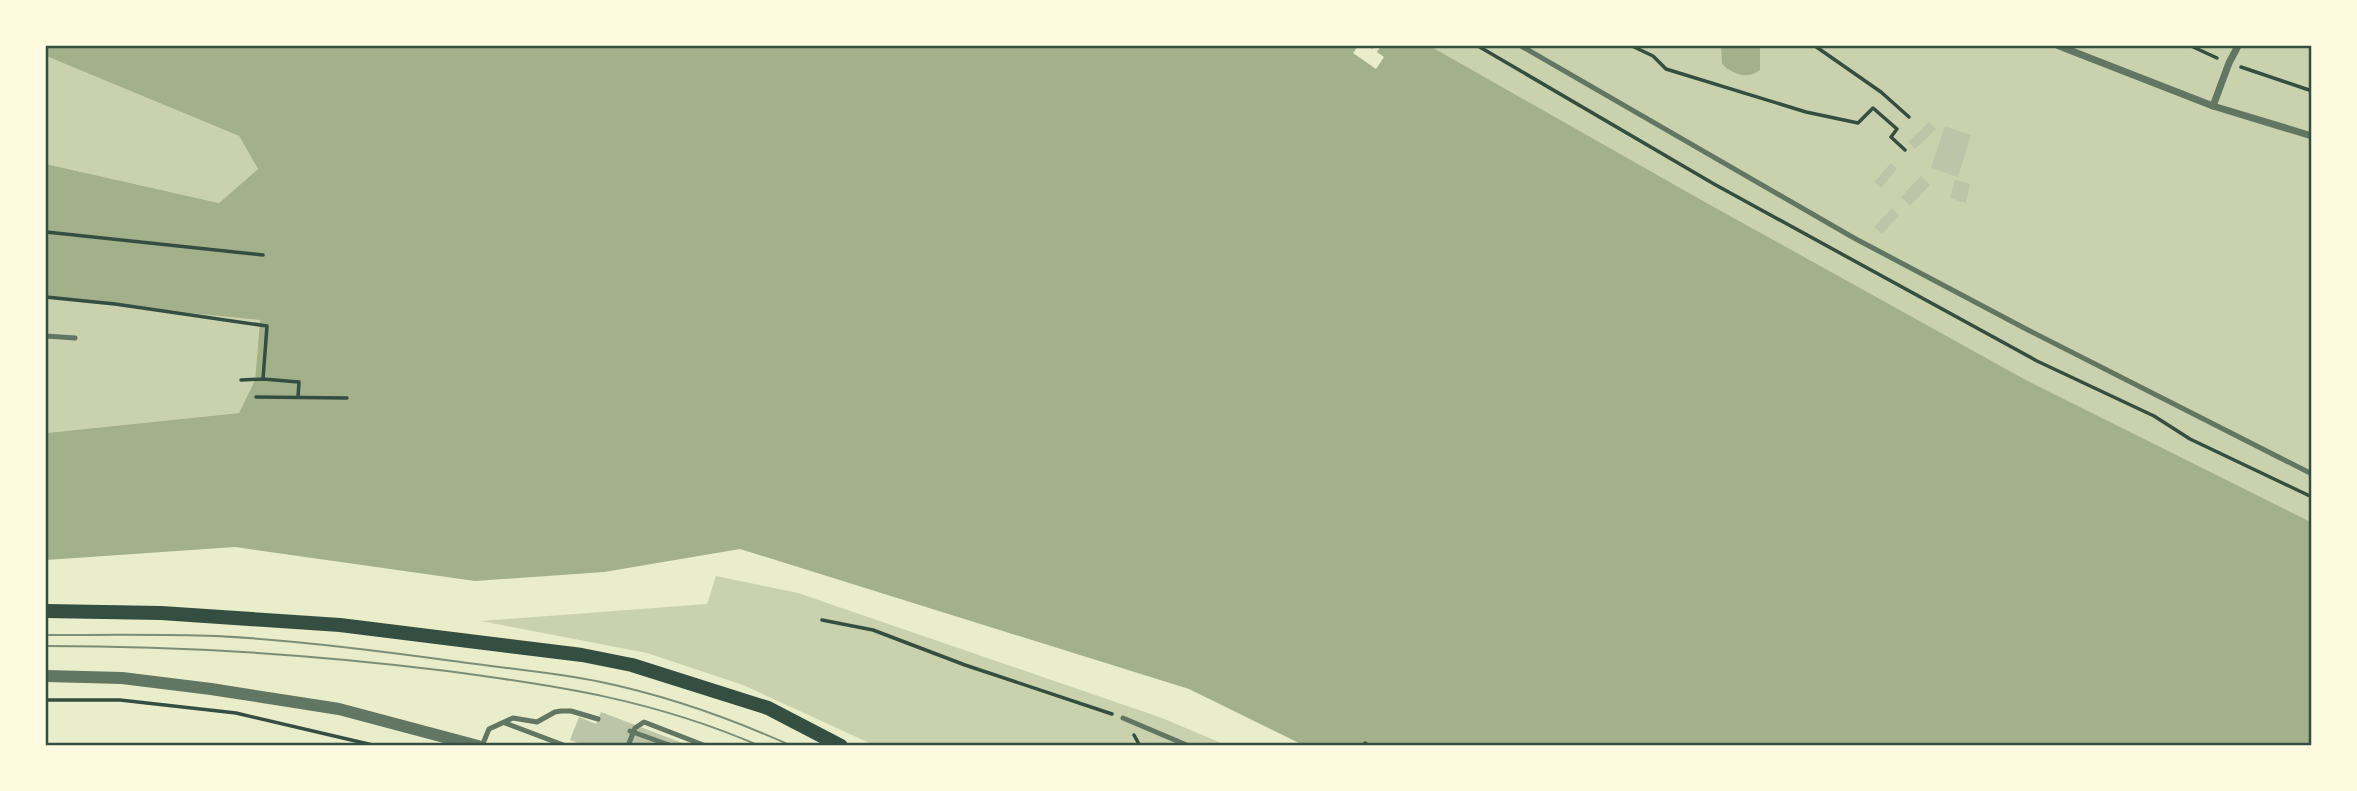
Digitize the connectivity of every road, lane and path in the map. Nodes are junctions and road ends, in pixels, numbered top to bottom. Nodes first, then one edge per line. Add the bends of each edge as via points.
1 (1478, 46) edge
2 (1521, 46) edge
3 (1632, 46) edge
4 (1815, 46) edge
5 (2059, 46) edge
6 (2191, 46) edge
7 (2238, 46) edge
8 (2229, 63) junction
9 (2312, 92) edge
10 (2213, 106) junction
11 (1909, 117) dead end
12 (2312, 136) edge
13 (1905, 150) dead end
14 (46, 232) edge
15 (263, 255) dead end
16 (46, 297) edge
17 (46, 336) edge
18 (75, 338) dead end
19 (263, 379) junction
20 (241, 380) dead end
21 (256, 397) dead end
22 (298, 397) junction
23 (346, 398) dead end
24 (2312, 474) edge
25 (2312, 497) edge
26 (46, 611) edge
27 (821, 620) dead end
28 (46, 676) edge
29 (46, 700) edge
30 (1123, 718) joint
31 (598, 719) dead end
32 (505, 723) junction
33 (632, 731) junction
34 (377, 746) edge
35 (480, 746) edge
36 (566, 746) edge
37 (628, 746) edge
38 (672, 746) edge
39 (706, 746) edge
40 (841, 746) edge
41 (1189, 746) edge

1 - 25 path via 1714,184 2038,361
2 - 24 lane via 1854,238
3 - 13 path via 1667,69 1806,112 1858,123 1873,108 1897,129 1891,137
4 - 11 path
5 - 10 street
6 - 8 path
7 - 8 street
8 - 9 path
8 - 10 street
10 - 12 street
14 - 15 path
16 - 19 path via 267,326
17 - 18 lane
19 - 20 path
19 - 22 path via 299,382
21 - 22 path
22 - 23 path
26 - 40 main road via 161,612 340,625 582,655 632,665 768,708
27 - 30 path via 873,629
28 - 35 street via 122,678 339,709
29 - 34 path via 120,700 236,713
30 - 41 lane
31 - 32 lane via 561,711 537,722 513,719
32 - 35 lane via 489,729
32 - 36 lane
33 - 37 lane
33 - 38 lane
33 - 39 lane via 639,723 651,723

